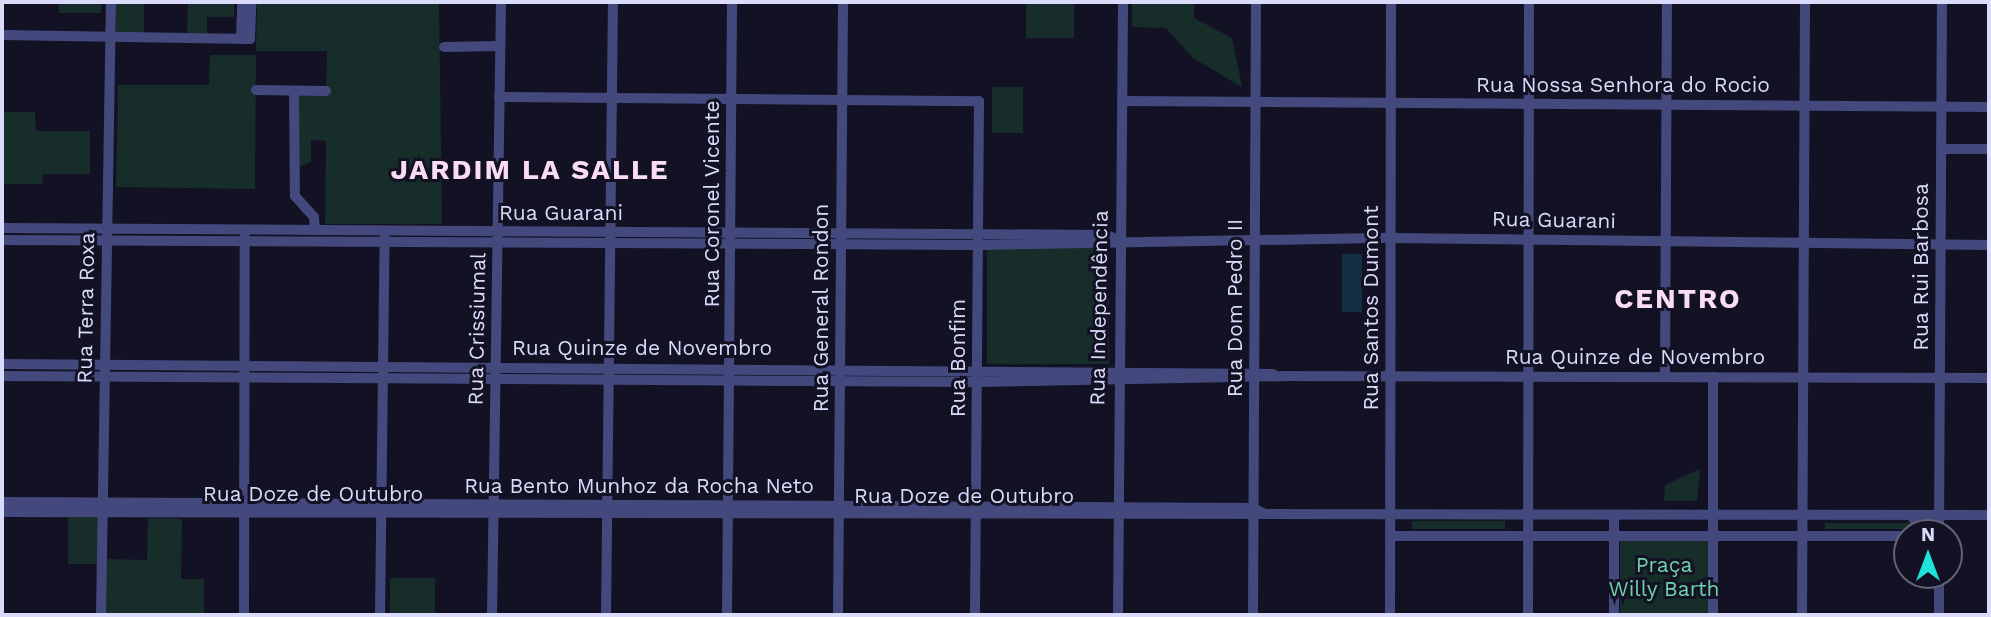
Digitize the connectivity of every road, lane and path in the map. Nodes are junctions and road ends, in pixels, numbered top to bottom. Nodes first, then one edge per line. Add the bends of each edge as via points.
1 (111, 2) edge
2 (242, 2) edge
3 (251, 2) edge
4 (500, 2) edge
5 (613, 2) edge
6 (732, 2) edge
7 (843, 2) edge
8 (1123, 2) edge
9 (1256, 2) edge
10 (1391, 2) edge
11 (1529, 2) edge
12 (1667, 2) edge
13 (1805, 2) edge
14 (1942, 2) edge
15 (2, 35) edge
16 (110, 37) junction
17 (241, 39) junction
18 (500, 46) junction
19 (444, 47) dead end
20 (256, 90) dead end
21 (294, 91) junction
22 (327, 91) dead end
23 (499, 97) junction
24 (611, 97) junction
25 (731, 99) junction
26 (842, 100) junction
27 (1122, 101) junction
28 (1256, 102) junction
29 (1391, 103) junction
30 (1529, 104) junction
31 (1667, 105) junction
32 (1803, 105) junction
33 (1941, 107) junction
34 (1989, 107) edge
35 (1941, 149) junction
36 (1989, 149) edge
37 (2, 228) edge
38 (315, 230) junction
39 (841, 232) junction
40 (107, 234) junction
41 (245, 234) junction
42 (385, 235) junction
43 (497, 238) junction
44 (610, 238) junction
45 (1255, 238) junction
46 (1391, 238) junction
47 (731, 239) junction
48 (978, 239) junction
49 (1529, 239) junction
50 (2, 240) edge
51 (1119, 240) junction
52 (1666, 241) junction
53 (1803, 243) junction
54 (841, 245) junction
55 (1941, 245) junction
56 (1989, 245) edge
57 (2, 364) edge
58 (105, 364) junction
59 (244, 365) junction
60 (732, 368) junction
61 (840, 368) junction
62 (977, 369) junction
63 (1118, 369) junction
64 (384, 373) junction
65 (495, 373) junction
66 (609, 373) junction
67 (1254, 375) junction
68 (2, 376) edge
69 (1391, 376) junction
70 (1529, 376) junction
71 (1665, 376) junction
72 (105, 377) junction
73 (1713, 377) junction
74 (1803, 377) junction
75 (244, 378) junction
76 (1940, 378) junction
77 (1989, 378) edge
78 (732, 381) junction
79 (841, 381) junction
80 (977, 382) junction
81 (1117, 382) junction
82 (2, 502) edge
83 (102, 507) junction
84 (244, 508) junction
85 (380, 508) junction
86 (494, 509) junction
87 (607, 510) junction
88 (730, 510) junction
89 (839, 510) junction
90 (976, 511) junction
91 (2, 512) edge
92 (1118, 512) junction
93 (1257, 512) junction
94 (1391, 514) junction
95 (1413, 515) junction
96 (1507, 515) junction
97 (1528, 515) junction
98 (1550, 515) junction
99 (1598, 515) junction
100 (1614, 515) junction
101 (1632, 515) junction
102 (1695, 515) junction
103 (1713, 515) junction
104 (1732, 515) junction
105 (1780, 515) junction
106 (1802, 515) junction
107 (1824, 515) junction
108 (1911, 515) junction
109 (1939, 515) junction
110 (1989, 515) edge
111 (1914, 519) edge
112 (1939, 519) edge
113 (1390, 536) junction
114 (1412, 536) junction
115 (1506, 536) junction
116 (1528, 536) junction
117 (1549, 536) junction
118 (1598, 536) junction
119 (1613, 536) junction
120 (1632, 536) junction
121 (1695, 536) junction
122 (1713, 536) junction
123 (1732, 536) junction
124 (1781, 536) junction
125 (1802, 536) junction
126 (1824, 536) junction
127 (1893, 536) edge
128 (1939, 589) edge
129 (101, 615) edge
130 (244, 615) edge
131 (380, 615) edge
132 (492, 615) edge
133 (606, 615) edge
134 (727, 615) edge
135 (838, 615) edge
136 (975, 615) edge
137 (1118, 615) edge
138 (1253, 615) edge
139 (1390, 615) edge
140 (1528, 615) edge
141 (1614, 615) edge
142 (1713, 615) edge
143 (1802, 615) edge
144 (1939, 615) edge

1 - 16 street, Rua Terra Roxa
2 - 17 street
3 - 17 street via 250,39
4 - 18 street, Rua Crissiumal
5 - 24 street
6 - 25 street, Rua Coronel Vicente
7 - 26 street, Rua General Rondon
8 - 27 street, Rua Independência
9 - 28 street, Rua Dom Pedro II
10 - 29 street, Rua Santos Dumont
11 - 30 street
12 - 31 street
13 - 32 street
14 - 33 street, Rua Rui Barbosa
15 - 16 street
16 - 17 street
16 - 40 street, Rua Terra Roxa
18 - 19 street
18 - 23 street, Rua Crissiumal
20 - 21 street
21 - 22 street
21 - 38 street via 295,196 314,217
23 - 24 street
23 - 43 street, Rua Crissiumal
24 - 25 street
24 - 44 street
25 - 26 street
25 - 47 street, Rua Coronel Vicente
26 - 39 street, Rua General Rondon
26 - 48 street, Rua Bonfim via 979,102
27 - 28 street, Rua Nossa Senhora do Rocio
27 - 51 street, Rua Independência
28 - 29 street, Rua Nossa Senhora do Rocio
28 - 45 street, Rua Dom Pedro II
29 - 30 street, Rua Nossa Senhora do Rocio
29 - 46 street, Rua Santos Dumont
30 - 31 street, Rua Nossa Senhora do Rocio
30 - 49 street
31 - 32 street, Rua Nossa Senhora do Rocio
31 - 52 street
32 - 33 street, Rua Nossa Senhora do Rocio
32 - 53 street
33 - 34 street, Rua Nossa Senhora do Rocio
33 - 35 street, Rua Rui Barbosa
35 - 36 street
35 - 55 street, Rua Rui Barbosa
37 - 40 street, Rua Guarani
38 - 41 street, Rua Guarani
38 - 42 street, Rua Guarani
39 - 47 street, Rua Guarani
39 - 48 street, Rua Guarani
39 - 54 street, Rua General Rondon
40 - 41 street, Rua Guarani
40 - 50 street, Rua Guarani
40 - 58 street, Rua Terra Roxa
41 - 42 street, Rua Guarani
41 - 59 street
42 - 43 street, Rua Guarani
42 - 64 street
43 - 44 street, Rua Guarani
43 - 65 street, Rua Crissiumal
44 - 47 street, Rua Guarani
44 - 66 street
45 - 46 street, Rua Guarani
45 - 51 street, Rua Guarani
45 - 67 street, Rua Dom Pedro II
46 - 49 street, Rua Guarani
46 - 69 street, Rua Santos Dumont
47 - 54 street, Rua Guarani
47 - 60 street, Rua Coronel Vicente
48 - 51 street, Rua Guarani
48 - 54 street, Rua Guarani
48 - 62 street, Rua Bonfim
49 - 52 street, Rua Guarani
49 - 70 street
51 - 63 street, Rua Independência
52 - 53 street, Rua Guarani
52 - 71 street
53 - 55 street, Rua Guarani
53 - 74 street
54 - 61 street, Rua General Rondon
55 - 56 street, Rua Guarani
55 - 76 street, Rua Rui Barbosa
57 - 58 street, Rua Quinze de Novembro
58 - 59 street, Rua Quinze de Novembro
58 - 72 street, Rua Terra Roxa
59 - 64 street, Rua Quinze de Novembro
59 - 75 street
60 - 61 street, Rua Quinze de Novembro
60 - 66 street, Rua Quinze de Novembro
60 - 78 street, Rua Coronel Vicente
61 - 62 street, Rua Quinze de Novembro
61 - 79 street, Rua General Rondon
62 - 63 street, Rua Quinze de Novembro
62 - 80 street, Rua Bonfim
63 - 67 street, Rua Quinze de Novembro
63 - 81 street, Rua Independência
64 - 65 street, Rua Quinze de Novembro
64 - 75 street, Rua Quinze de Novembro
64 - 85 street
65 - 66 street, Rua Quinze de Novembro
65 - 86 street, Rua Crissiumal
66 - 78 street, Rua Quinze de Novembro
66 - 87 street
67 - 69 street, Rua Quinze de Novembro
67 - 81 street, Rua Quinze de Novembro
67 - 93 street, Rua Dom Pedro II
68 - 72 street, Rua Quinze de Novembro
69 - 70 street, Rua Quinze de Novembro
69 - 94 street, Rua Santos Dumont
70 - 71 street, Rua Quinze de Novembro
70 - 97 street
71 - 73 street, Rua Quinze de Novembro
72 - 75 street, Rua Quinze de Novembro
72 - 83 street, Rua Terra Roxa
73 - 74 street, Rua Quinze de Novembro
73 - 103 street
74 - 76 street, Rua Quinze de Novembro
74 - 106 street
75 - 84 street
76 - 77 street, Rua Quinze de Novembro
76 - 109 street, Rua Rui Barbosa
78 - 79 street, Rua Quinze de Novembro
78 - 88 street, Rua Coronel Vicente
79 - 80 street, Rua Quinze de Novembro
79 - 89 street, Rua General Rondon
80 - 81 street, Rua Quinze de Novembro
80 - 90 street, Rua Bonfim
81 - 92 street, Rua Independência
82 - 83 street, Rua Bento Munhoz da Rocha Neto
83 - 84 street, Rua Bento Munhoz da Rocha Neto
83 - 91 street
83 - 129 street, Rua Terra Roxa
84 - 85 street, Rua Bento Munhoz da Rocha Neto
84 - 130 street
85 - 86 street, Rua Bento Munhoz da Rocha Neto
85 - 131 street
86 - 87 street, Rua Bento Munhoz da Rocha Neto
86 - 132 street, Rua Crissiumal
87 - 88 street, Rua Bento Munhoz da Rocha Neto
87 - 133 street
88 - 89 street, Rua Bento Munhoz da Rocha Neto
88 - 134 street, Rua Coronel Vicente
89 - 90 street, Rua Bento Munhoz da Rocha Neto
89 - 135 street, Rua General Rondon
90 - 92 street, Rua Bento Munhoz da Rocha Neto
90 - 136 street, Rua Bonfim
92 - 93 street
92 - 137 street, Rua Independência
93 - 94 street
93 - 138 street, Rua Dom Pedro II
94 - 95 street
94 - 113 street, Rua Santos Dumont
95 - 96 street
95 - 114 street via 1405,525
96 - 97 street
96 - 115 street
97 - 98 street
97 - 116 street
98 - 99 street
98 - 117 street via 1542,527
99 - 100 street
99 - 118 street via 1604,525
100 - 101 street
100 - 119 street
101 - 102 street
101 - 120 street via 1626,526
102 - 103 street
102 - 121 street via 1701,525
103 - 104 street
103 - 122 street
104 - 105 street
104 - 123 street via 1726,524
105 - 106 street
105 - 124 street via 1786,528
106 - 107 street
106 - 125 street
107 - 108 street
107 - 126 street via 1817,527
108 - 109 street
108 - 111 street
109 - 110 street
109 - 112 street, Rua Rui Barbosa
113 - 114 street
113 - 139 street, Rua Santos Dumont
114 - 115 street
115 - 116 street
116 - 117 street
116 - 140 street
117 - 118 street
118 - 119 street
119 - 120 street
119 - 141 street
120 - 121 street
121 - 122 street
122 - 123 street
122 - 142 street
123 - 124 street
124 - 125 street
125 - 126 street
125 - 143 street
126 - 127 street
128 - 144 street

